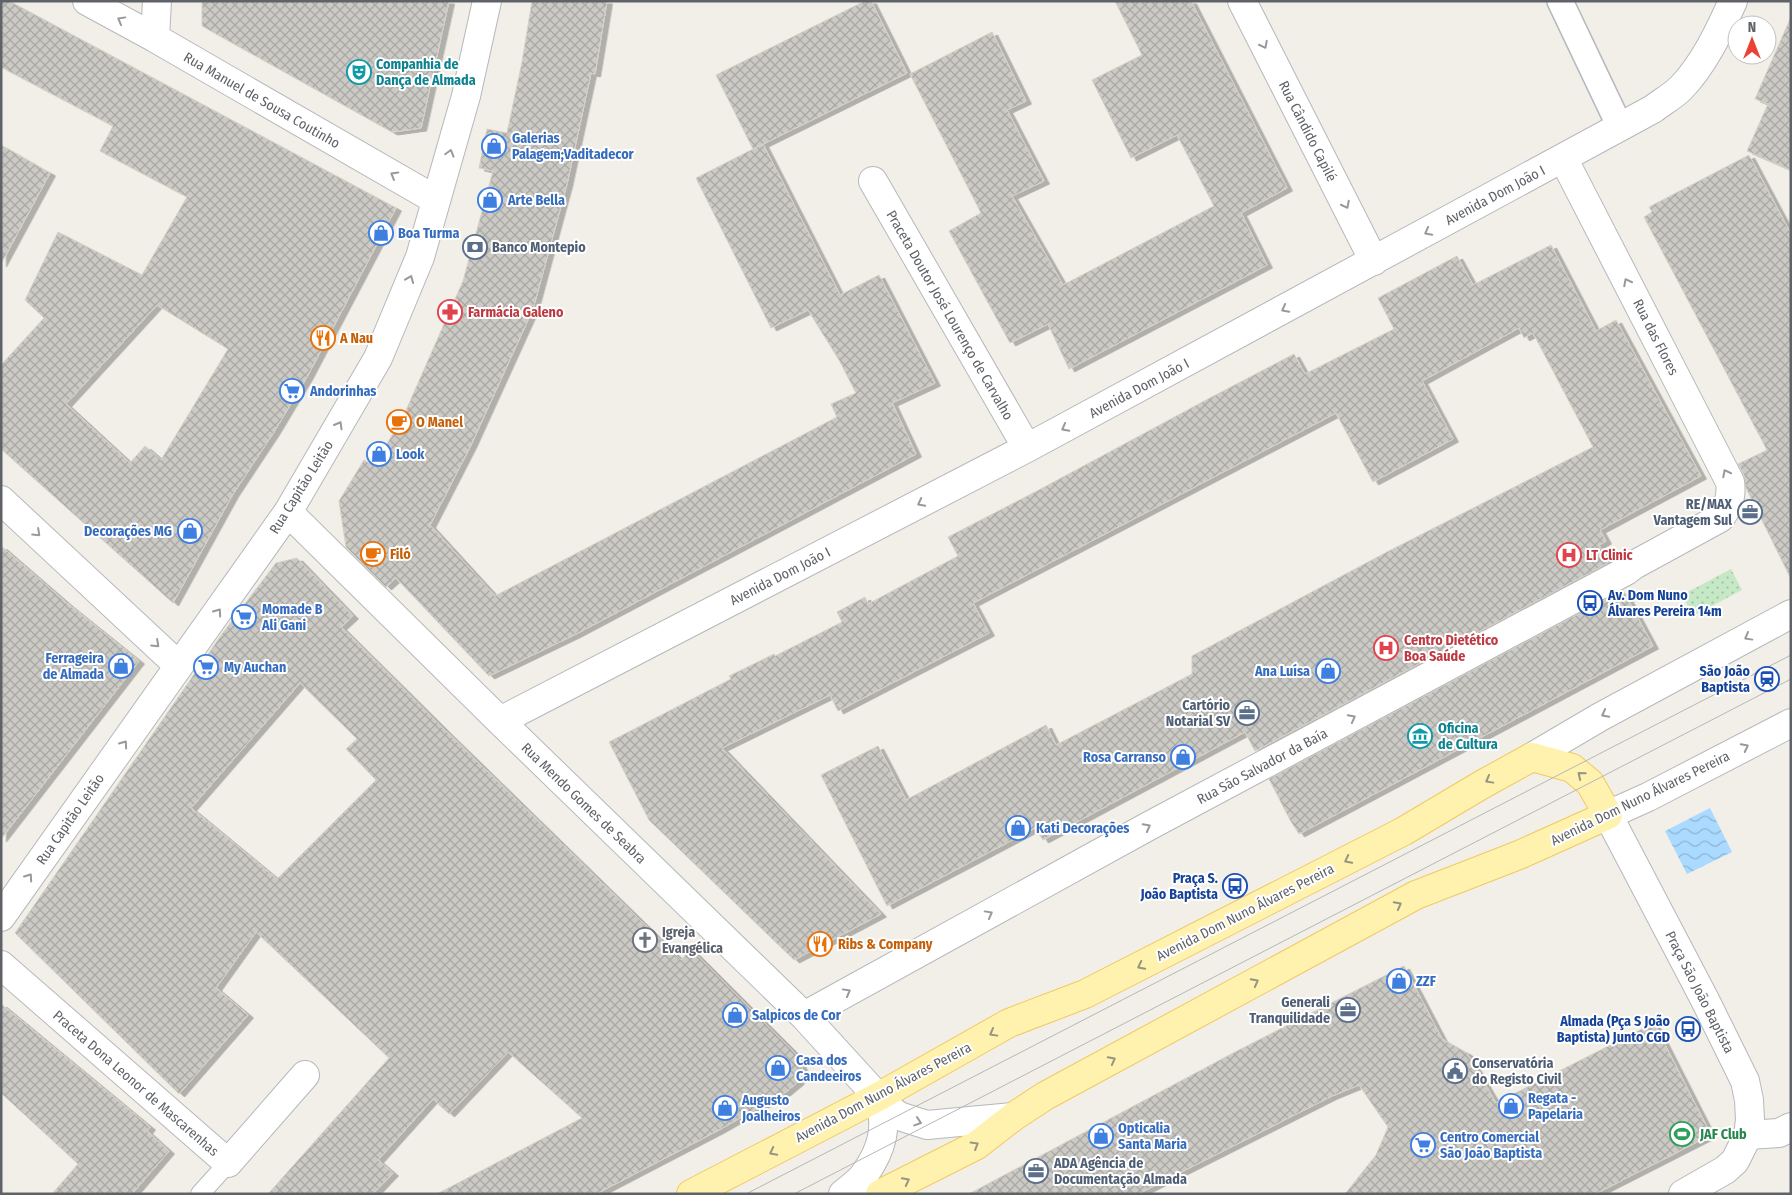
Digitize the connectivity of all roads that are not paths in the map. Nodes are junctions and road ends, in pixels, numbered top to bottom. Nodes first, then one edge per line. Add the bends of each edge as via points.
1 (87, 1) edge
2 (157, 1) edge
3 (487, 1) edge
4 (1242, 1) edge
5 (1560, 1) edge
6 (1733, 1) edge
7 (155, 38) junction
8 (1620, 128) junction
9 (1563, 158) junction
10 (873, 181) dead end
11 (436, 200) junction
12 (1374, 261) junction
13 (1026, 448) junction
14 (1, 500) edge
15 (288, 512) junction
16 (1720, 518) joint
17 (1791, 614) edge
18 (179, 666) junction
19 (500, 721) junction
20 (1791, 723) edge
21 (1532, 757) junction
22 (1608, 815) junction
23 (1, 916) edge
24 (1, 965) edge
25 (804, 1016) junction
26 (305, 1075) dead end
27 (878, 1097) junction
28 (1013, 1117) junction
29 (1791, 1127) edge
30 (1748, 1135) junction
31 (228, 1163) junction
32 (200, 1194) edge
33 (692, 1194) edge
34 (843, 1194) edge
35 (880, 1194) edge
36 (1683, 1194) edge

7 -> 1 street, Rua Manuel de Sousa Coutinho
2 - 7 street
11 -> 3 street, Rua Capitão Leitão via 466,96
4 -> 12 street, Rua Cândido Capilé
5 - 8 street
6 - 8 street, Avenida Dom João I via 1700,63 1680,89
11 -> 7 street, Rua Manuel de Sousa Coutinho
8 - 9 street, Avenida Dom João I
9 -> 12 street, Avenida Dom João I
16 -> 9 street, Rua das Flores via 1731,498 1730,482
10 - 13 street, Praceta Doutor José Lourenço de Carvalho
15 -> 11 street, Rua Capitão Leitão via 378,358 420,257
12 -> 13 street, Avenida Dom João I
13 -> 19 street, Avenida Dom João I
14 -> 18 street
18 -> 15 street, Rua Capitão Leitão
15 - 19 street, Rua Mendo Gomes de Seabra
25 -> 16 street, Rua São Salvador da Baía
17 -> 21 street, Avenida Dom Nuno Álvares Pereira
23 -> 18 street, Rua Capitão Leitão
19 - 25 street, Rua Mendo Gomes de Seabra
22 -> 20 street, Avenida Dom Nuno Álvares Pereira
22 -> 21 main road via 1590,783 1572,768
21 -> 27 main road, Avenida Dom Nuno Álvares Pereira via 1396,836 1085,994 1009,1023
28 -> 22 main road, Avenida Dom Nuno Álvares Pereira via 1045,1096 1416,896
22 - 30 street, Praça São João Baptista via 1744,1081 1749,1100
24 - 31 street, Praceta Dona Leonor de Mascarenhas
25 - 27 street, Rua Mendo Gomes de Seabra
26 - 31 street, Praceta Dona Leonor de Mascarenhas
27 -> 28 street, Rua Mendo Gomes de Seabra via 899,1116 927,1125
27 -> 33 main road, Avenida Dom Nuno Álvares Pereira
27 - 34 street, Rua Mendo Gomes de Seabra via 884,1122 878,1150 863,1176
35 -> 28 main road, Avenida Dom Nuno Álvares Pereira via 977,1145
29 - 30 street via 1779,1133
30 - 36 street via 1734,1161
31 - 32 lane

